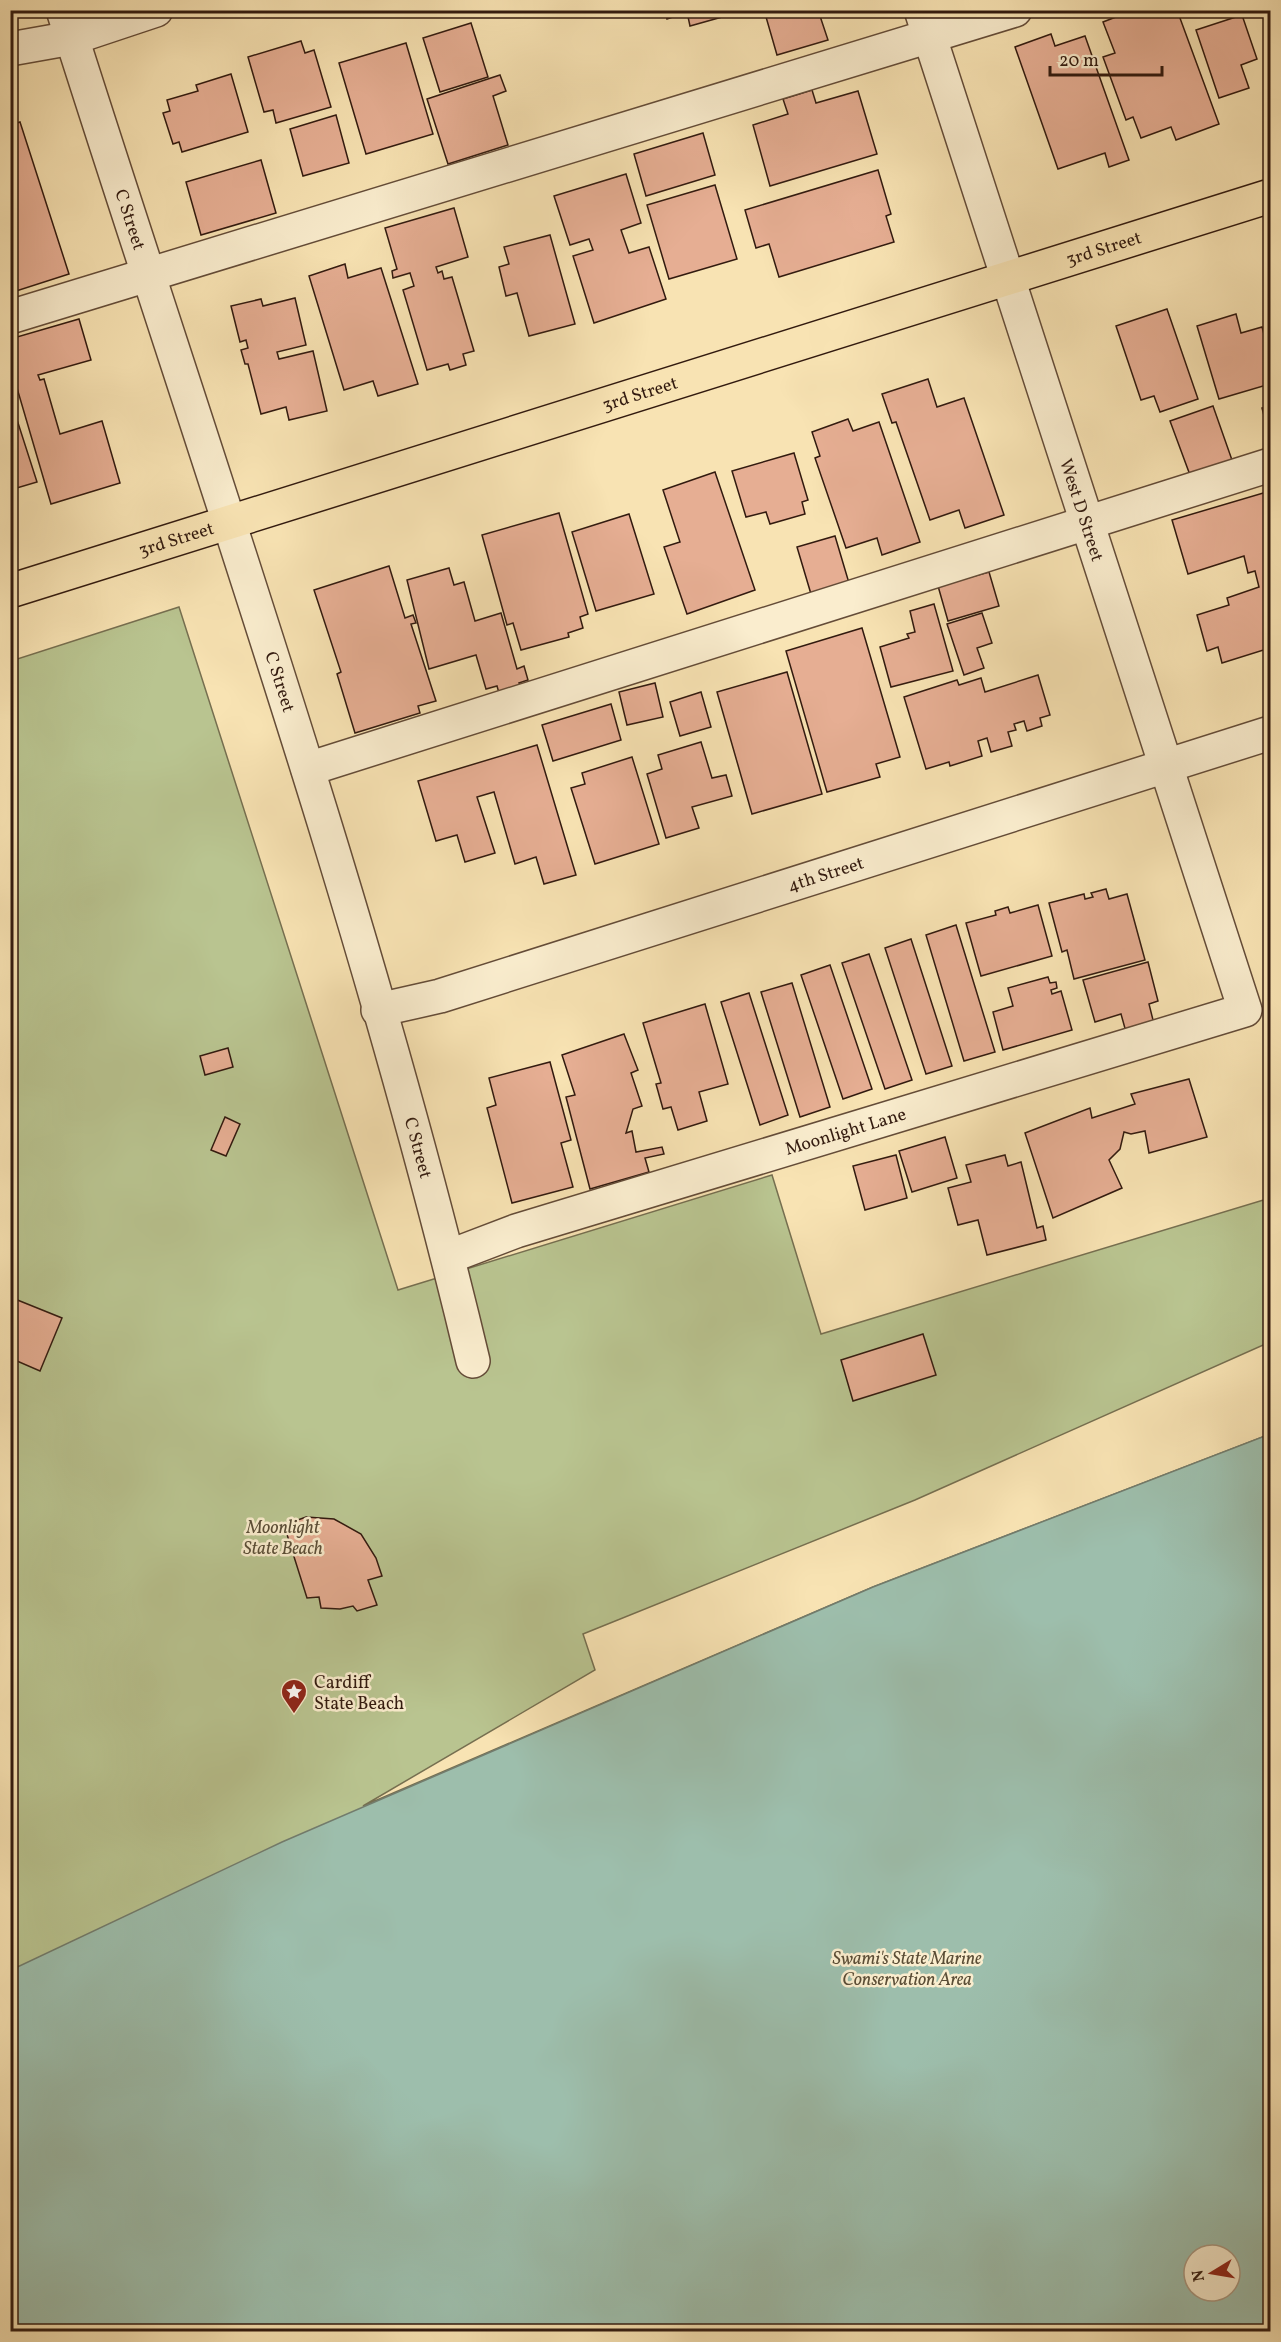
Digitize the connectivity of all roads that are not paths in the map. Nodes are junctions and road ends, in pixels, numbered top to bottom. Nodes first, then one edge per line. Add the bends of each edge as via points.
1 (156, 10) edge
2 (1016, 10) edge
3 (68, 24) edge
4 (925, 24) edge
5 (10, 49) edge
6 (1270, 196) edge
7 (148, 276) junction
8 (1009, 279) junction
9 (10, 317) edge
10 (1270, 465) edge
11 (228, 524) junction
12 (1086, 524) junction
13 (10, 591) edge
14 (1270, 733) edge
15 (1165, 767) junction
16 (308, 769) junction
17 (378, 1010) junction
18 (1245, 1010) joint
19 (448, 1257) junction
20 (473, 1361) dead end

1 - 3 street
2 - 4 street
3 - 5 street
3 - 7 street, C Street
4 - 7 street
4 - 8 street, West D Street
6 - 8 main road, 3rd Street
7 - 9 street
7 - 11 street, C Street
8 - 11 main road, 3rd Street
8 - 12 street, West D Street
10 - 12 street
11 - 13 main road, 3rd Street
11 - 16 street, C Street
12 - 15 street, West D Street
12 - 16 street
14 - 15 street, 4th Street
15 - 17 street, 4th Street via 440,996
15 - 18 street, West D Street
16 - 17 street, C Street
17 - 19 street, C Street
18 - 19 street, Moonlight Lane via 527,1228
19 - 20 street, C Street

